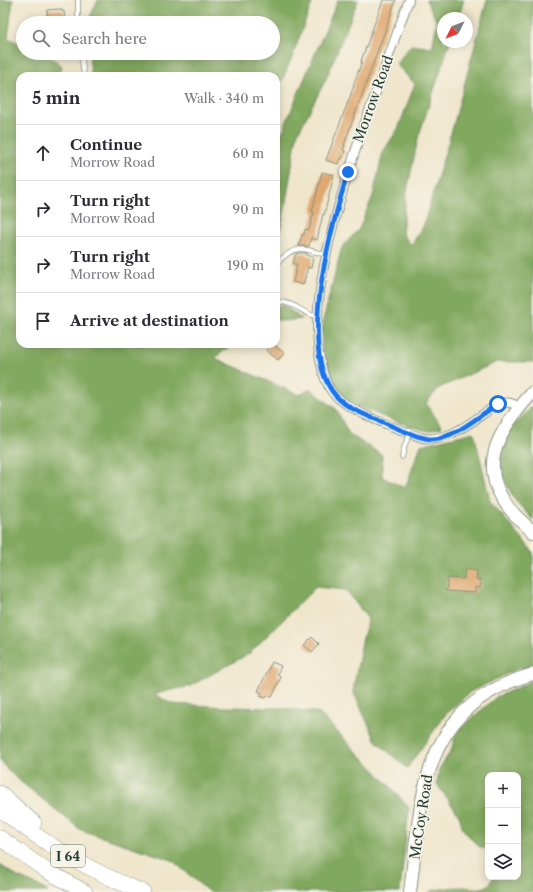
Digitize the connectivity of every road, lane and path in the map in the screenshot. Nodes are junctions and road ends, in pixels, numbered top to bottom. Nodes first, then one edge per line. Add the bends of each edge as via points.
1 (78, 0) edge
2 (409, 0) edge
3 (78, 16) edge
4 (82, 60) edge
5 (83, 72) edge
6 (326, 255) junction
7 (280, 260) edge
8 (280, 301) edge
9 (317, 317) junction
10 (533, 392) edge
11 (519, 407) junction
12 (410, 433) junction
13 (402, 457) dead end
14 (533, 532) edge
15 (533, 674) edge
16 (0, 793) edge
17 (0, 809) edge
18 (0, 838) edge
19 (79, 862) junction
20 (85, 892) edge
21 (143, 892) edge
22 (410, 892) edge

1 - 3 lane
2 - 6 street, Morrow Road via 348,172
4 - 5 lane
6 - 7 lane via 314,250 298,249 287,253
6 - 9 street, Morrow Road
8 - 9 lane via 294,304
9 - 12 street, Morrow Road via 319,356 332,392 357,412
10 - 11 street
11 - 12 street, Morrow Road via 508,402 498,404 451,434 440,437 427,438
11 - 14 street via 499,437 493,458 493,469 502,498
12 - 13 lane
15 - 22 street, McCoy Road via 506,684 480,698 456,720 442,739 430,766 423,793
16 - 19 highway
17 - 19 highway, I 64 via 44,841
18 - 20 highway, I 64 via 46,871
19 - 21 highway, I 64

